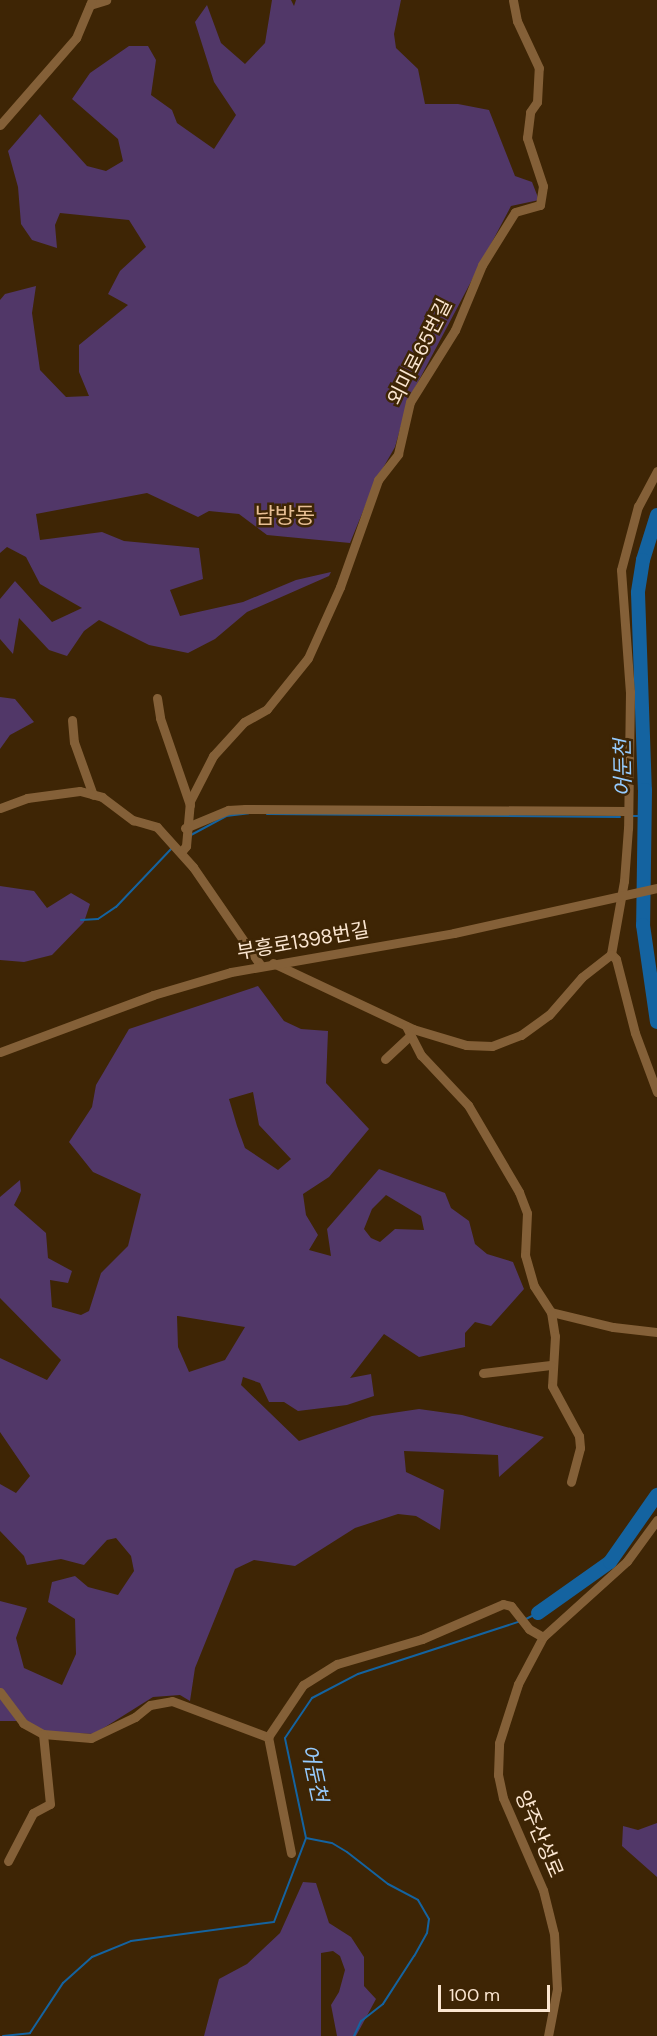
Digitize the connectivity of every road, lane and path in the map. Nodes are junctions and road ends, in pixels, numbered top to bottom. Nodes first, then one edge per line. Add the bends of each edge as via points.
1 (106, 0) edge
2 (513, 0) edge
3 (91, 3) edge
4 (0, 125) edge
5 (657, 471) edge
6 (157, 698) dead end
7 (72, 720) dead end
8 (93, 795) junction
9 (190, 805) junction
10 (0, 808) edge
11 (627, 811) junction
12 (185, 835) junction
13 (176, 847) junction
14 (655, 891) edge
15 (622, 894) junction
16 (611, 954) junction
17 (273, 963) junction
18 (261, 966) junction
19 (410, 1030) junction
20 (0, 1052) edge
21 (385, 1059) dead end
22 (657, 1092) edge
23 (551, 1312) junction
24 (657, 1332) edge
25 (551, 1365) junction
26 (483, 1373) dead end
27 (571, 1482) dead end
28 (657, 1520) edge
29 (543, 1637) junction
30 (0, 1692) edge
31 (43, 1734) junction
32 (268, 1737) junction
33 (291, 1853) dead end
34 (8, 1861) dead end
35 (548, 2036) edge

1 - 3 street
2 - 9 street, 외미로65번길 via 517,21 539,68 537,102 530,112 527,138 543,186 540,205 515,212 482,265 455,330 410,402 398,454 378,480 340,587 308,658 267,709 244,722 218,750
3 - 4 street via 76,38
5 - 11 street via 638,506 621,570 630,692
6 - 9 street via 159,718
7 - 8 street via 74,741
8 - 10 street via 80,791 27,798
8 - 13 street via 133,819 157,827
9 - 12 street, 외미로65번길
11 - 12 street via 245,809 228,810
11 - 15 street
12 - 13 street, 외미로65번길
13 - 18 street
14 - 15 street, 부흥로1398번길
15 - 16 street
15 - 17 street, 부흥로1398번길 via 454,933
16 - 19 street via 582,977 549,1015 521,1035 492,1046 466,1045
16 - 22 street via 616,958 635,1032
17 - 18 street, 부흥로1398번길
17 - 19 street
18 - 20 street, 부흥로1398번길 via 153,995
19 - 21 street
19 - 23 street via 428,1064 468,1105 519,1192 527,1213 525,1255 534,1286
23 - 24 street via 613,1327
23 - 25 street via 555,1336
25 - 26 street
25 - 27 street via 555,1395 579,1436 580,1448
28 - 29 street, 양주산성로 via 622,1566
29 - 32 street via 529,1629 512,1606 503,1604 422,1639 337,1664 303,1685
29 - 35 street, 양주산성로 via 509,1705 499,1743 498,1767 503,1798 553,1923 558,1973
30 - 31 street via 22,1723
31 - 32 street via 91,1738 135,1717 150,1705 172,1701
31 - 34 street via 50,1804 33,1813
32 - 33 street

